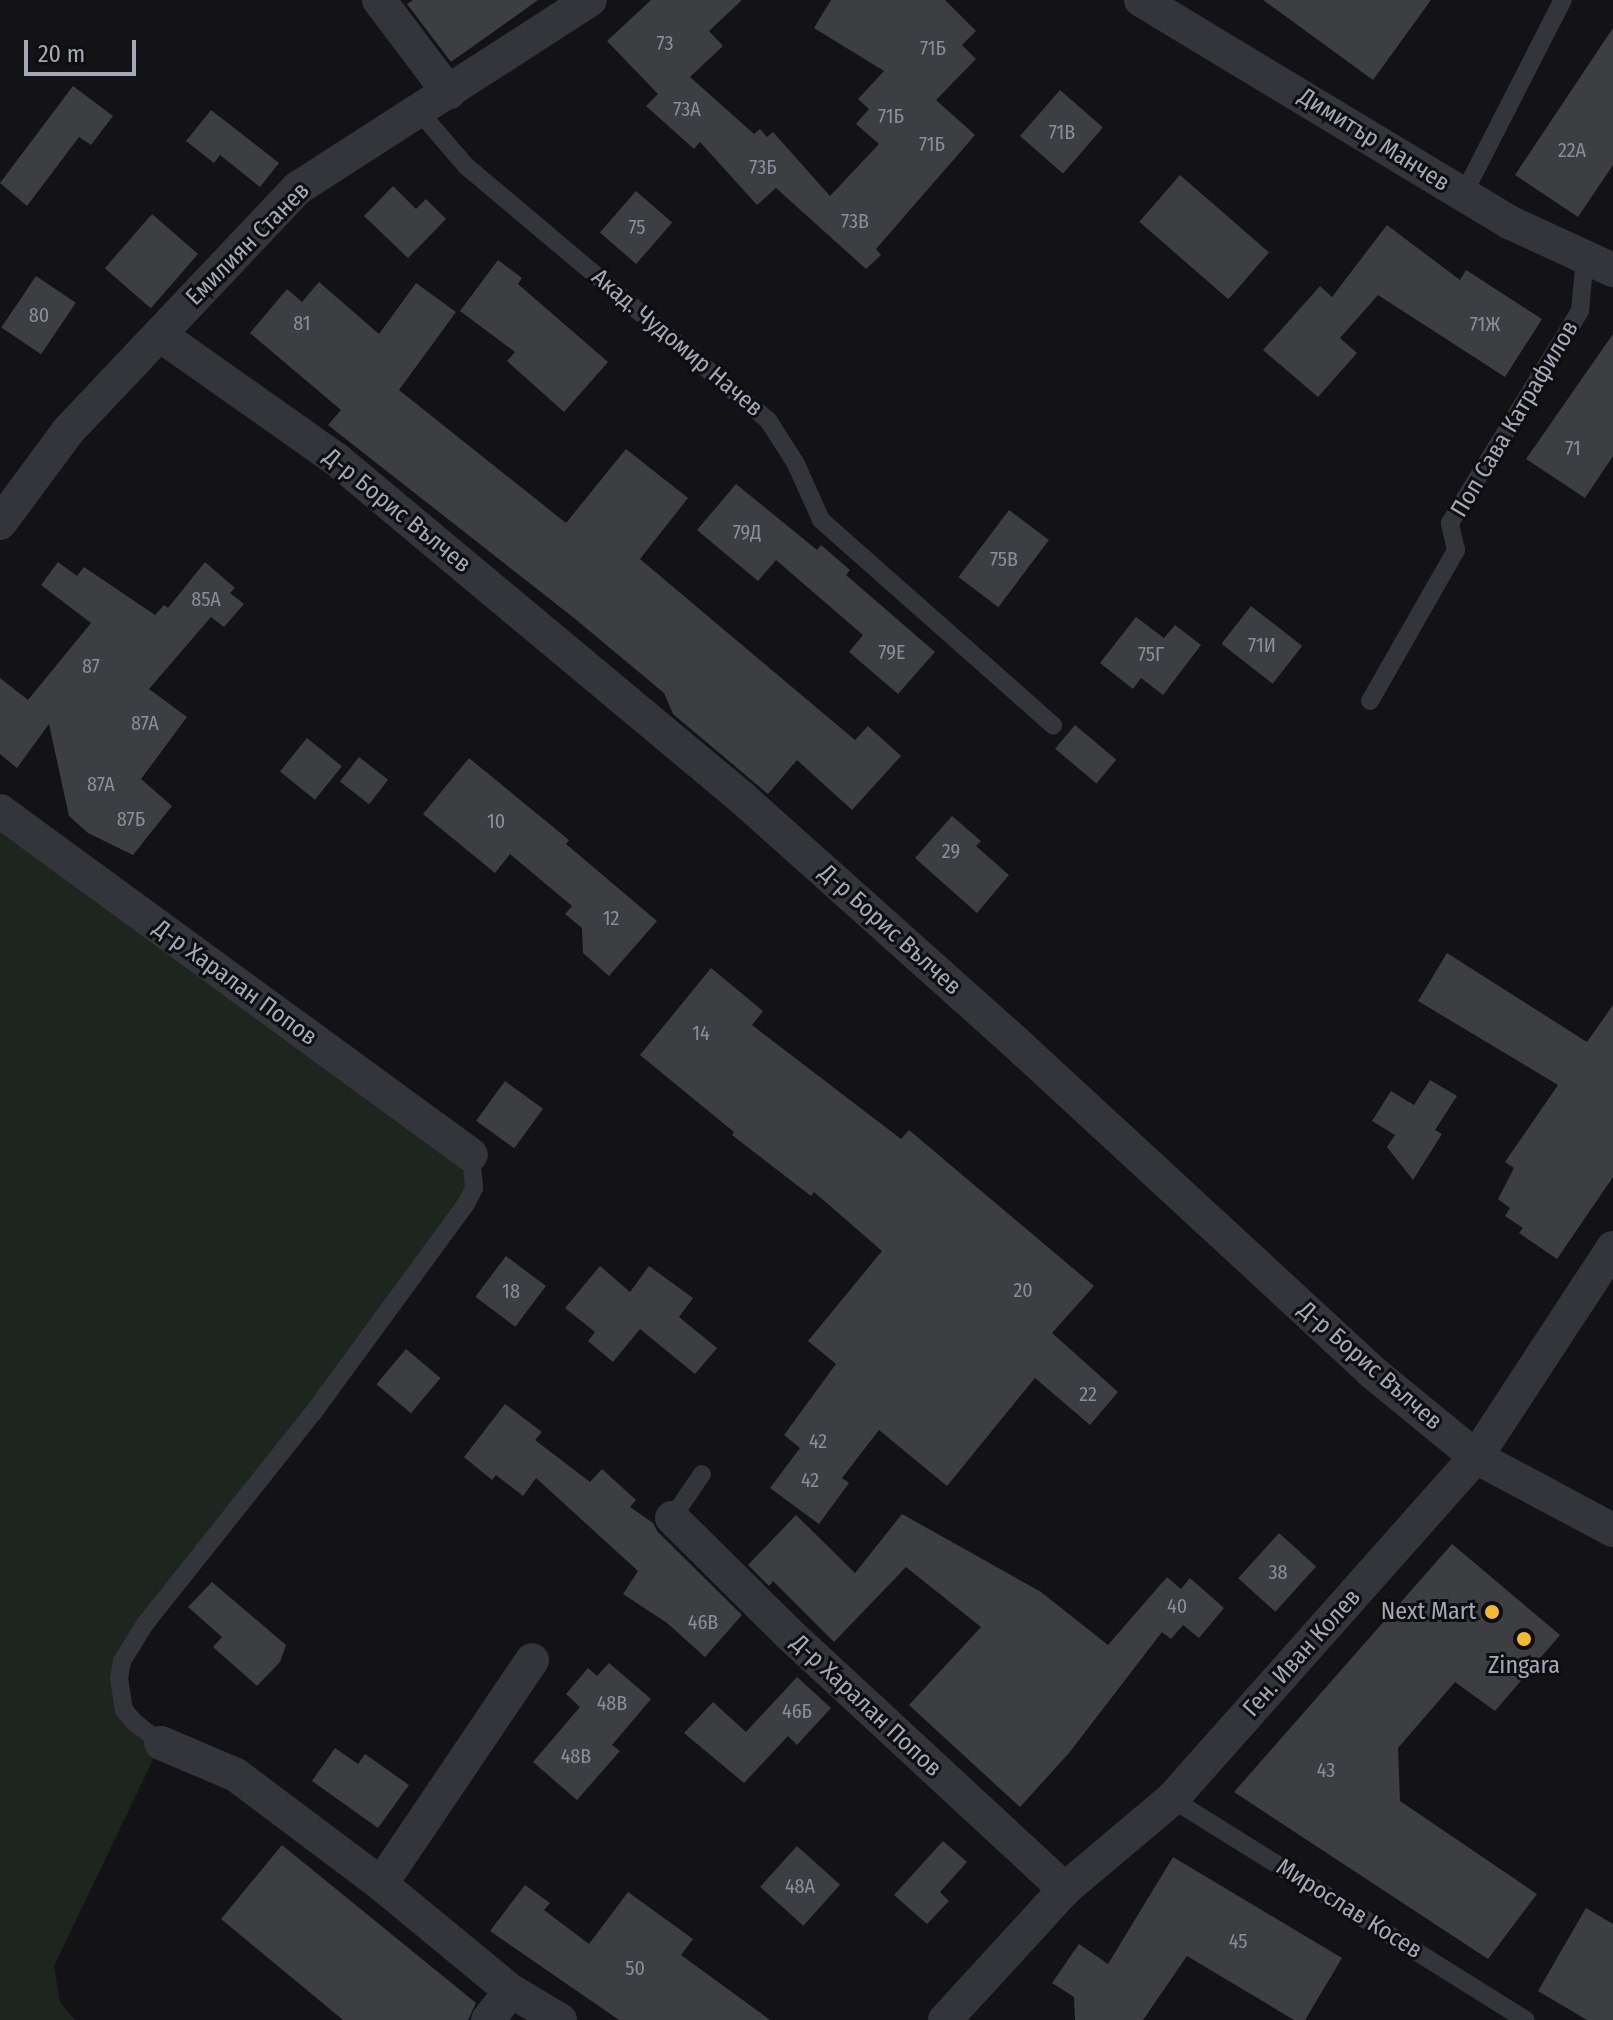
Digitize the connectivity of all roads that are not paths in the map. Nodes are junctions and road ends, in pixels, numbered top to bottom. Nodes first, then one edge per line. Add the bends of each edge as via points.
1 (379, 0) edge
2 (590, 0) edge
3 (1141, 0) edge
4 (1563, 0) edge
5 (449, 93) junction
6 (417, 109) junction
7 (1463, 195) junction
8 (1599, 264) edge
9 (160, 335) junction
10 (0, 523) edge
11 (1370, 701) dead end
12 (1053, 725) dead end
13 (0, 811) edge
14 (471, 1155) joint
15 (1613, 1248) edge
16 (1476, 1457) junction
17 (702, 1474) dead end
18 (672, 1518) joint
19 (1613, 1530) edge
20 (532, 1660) dead end
21 (161, 1743) joint
22 (1172, 1799) junction
23 (381, 1884) junction
24 (1065, 1889) junction
25 (511, 1991) junction
26 (488, 2020) edge
27 (560, 2020) edge
28 (945, 2020) edge
29 (1526, 2020) edge

1 - 5 street
2 - 5 street, Емилиян Станев
3 - 7 street, Димитър Манчев
4 - 7 lane
5 - 6 street, Емилиян Станев
6 - 9 street, Емилиян Станев via 298,188
6 - 12 lane, Акад. Чудомир Начев via 466,166 768,420 796,464 821,520
7 - 8 street, Димитър Манчев
8 - 11 lane, Поп Сава Катрафилов via 1553,361 1450,523 1456,550
9 - 10 street, Емилиян Станев via 68,431
9 - 16 street, Д-р Борис Вълчев via 337,460 741,797 1371,1371
13 - 14 street, Д-р Харалан Попов
14 - 21 lane via 474,1188 466,1204 122,1661 124,1710
15 - 16 street, Ген. Иван Колев
16 - 19 street, Д-р Борис Вълчев
16 - 22 street, Ген. Иван Колев
17 - 18 lane
18 - 24 street, Д-р Харалан Попов
20 - 23 street
21 - 23 street via 236,1775
22 - 24 street, Ген. Иван Колев
22 - 29 lane, Мирослав Косев
23 - 25 street
24 - 28 street, Ген. Иван Колев
25 - 26 street
25 - 27 street

